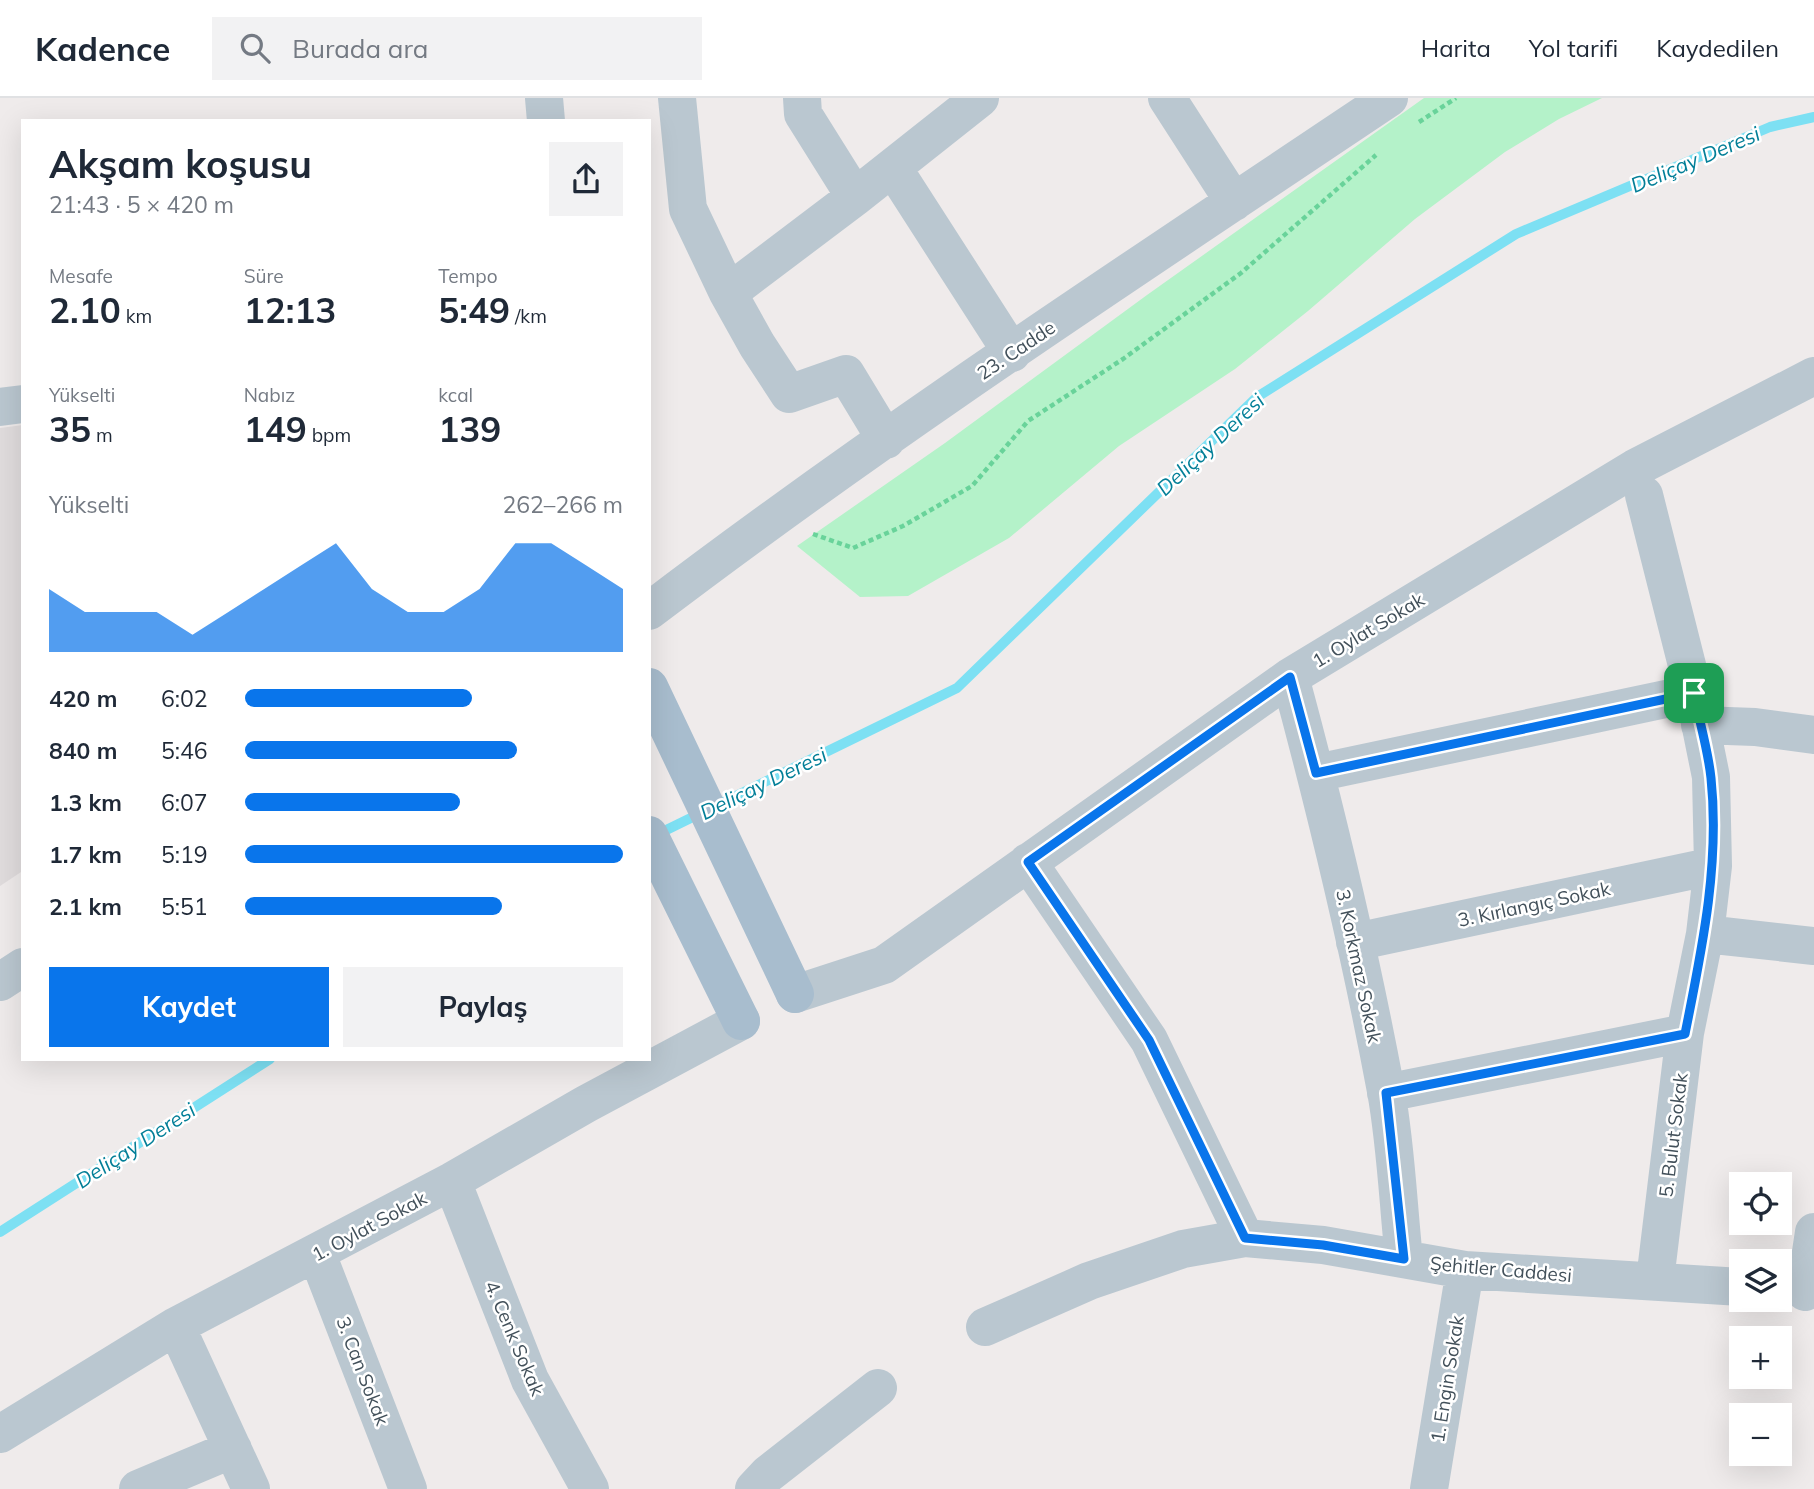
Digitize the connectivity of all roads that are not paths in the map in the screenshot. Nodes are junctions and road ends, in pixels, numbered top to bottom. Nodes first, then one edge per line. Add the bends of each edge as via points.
1 (544, 98) edge
2 (677, 98) edge
3 (802, 98) edge
4 (981, 98) edge
5 (1167, 98) edge
6 (1401, 112) edge
7 (546, 119) edge
8 (893, 168) junction
9 (855, 197) junction
10 (1234, 202) junction
11 (728, 293) junction
12 (1012, 352) junction
13 (1814, 376) edge
14 (21, 404) edge
15 (0, 407) edge
16 (886, 440) junction
17 (1644, 495) dead end
18 (651, 610) edge
19 (1290, 677) junction
20 (651, 691) edge
21 (1697, 709) junction
22 (1814, 736) edge
23 (1316, 773) junction
24 (651, 839) edge
25 (1028, 862) junction
26 (1713, 866) junction
27 (1705, 934) junction
28 (1355, 942) junction
29 (1814, 946) edge
30 (21, 968) edge
31 (0, 982) edge
32 (795, 994) joint
33 (741, 1021) joint
34 (1685, 1034) junction
35 (1386, 1093) junction
36 (452, 1181) junction
37 (1814, 1232) edge
38 (1245, 1238) junction
39 (317, 1254) junction
40 (1404, 1259) junction
41 (1465, 1270) junction
42 (1655, 1280) junction
43 (1729, 1286) edge
44 (1800, 1291) edge
45 (176, 1326) junction
46 (985, 1326) dead end
47 (878, 1388) dead end
48 (0, 1434) edge
49 (233, 1449) junction
50 (138, 1489) edge
51 (251, 1489) edge
52 (408, 1489) edge
53 (590, 1489) edge
54 (754, 1489) edge
55 (1429, 1489) edge

1 - 7 street
2 - 11 street via 688,209
3 - 9 street via 803,114
4 - 8 street
5 - 10 street
6 - 10 street, 23. Cadde
8 - 9 street
8 - 12 street
9 - 11 street
10 - 12 street, 23. Cadde
11 - 16 street via 789,394 846,374
12 - 16 street, 23. Cadde
13 - 19 street, 1. Oylat Sokak via 1635,468
14 - 15 street
16 - 18 street, 23. Cadde
17 - 21 street, 5. Bulut Sokak
19 - 23 street, 3. Korkmaz Sokak
19 - 25 street, 1. Oylat Sokak
20 - 32 main road
21 - 22 street via 1755,727
21 - 23 street
21 - 26 street, 5. Bulut Sokak via 1711,777
23 - 28 street, 3. Korkmaz Sokak
24 - 33 main road
25 - 32 street, 1. Oylat Sokak via 884,965
25 - 38 street via 1149,1040
26 - 27 street, 5. Bulut Sokak
26 - 28 street, 3. Kırlangıç Sokak
27 - 29 street
27 - 34 street, 5. Bulut Sokak
28 - 35 street, 3. Korkmaz Sokak
30 - 31 street
33 - 36 street, 1. Oylat Sokak
34 - 35 street
34 - 42 street, 5. Bulut Sokak
35 - 40 street, 3. Korkmaz Sokak
36 - 39 street, 1. Oylat Sokak
36 - 53 street, 4. Cenk Sokak via 530,1380
37 - 44 street
38 - 40 street, Şehitler Caddesi
38 - 46 street, Şehitler Caddesi via 1171,1253 1089,1281
39 - 45 street, 1. Oylat Sokak
39 - 52 street, 3. Can Sokak
40 - 41 street, Şehitler Caddesi
41 - 42 street, Şehitler Caddesi
41 - 55 street, 1. Engin Sokak
42 - 43 street, Şehitler Caddesi
45 - 48 street, 1. Oylat Sokak
45 - 49 street
47 - 54 street
49 - 50 street
49 - 51 street

